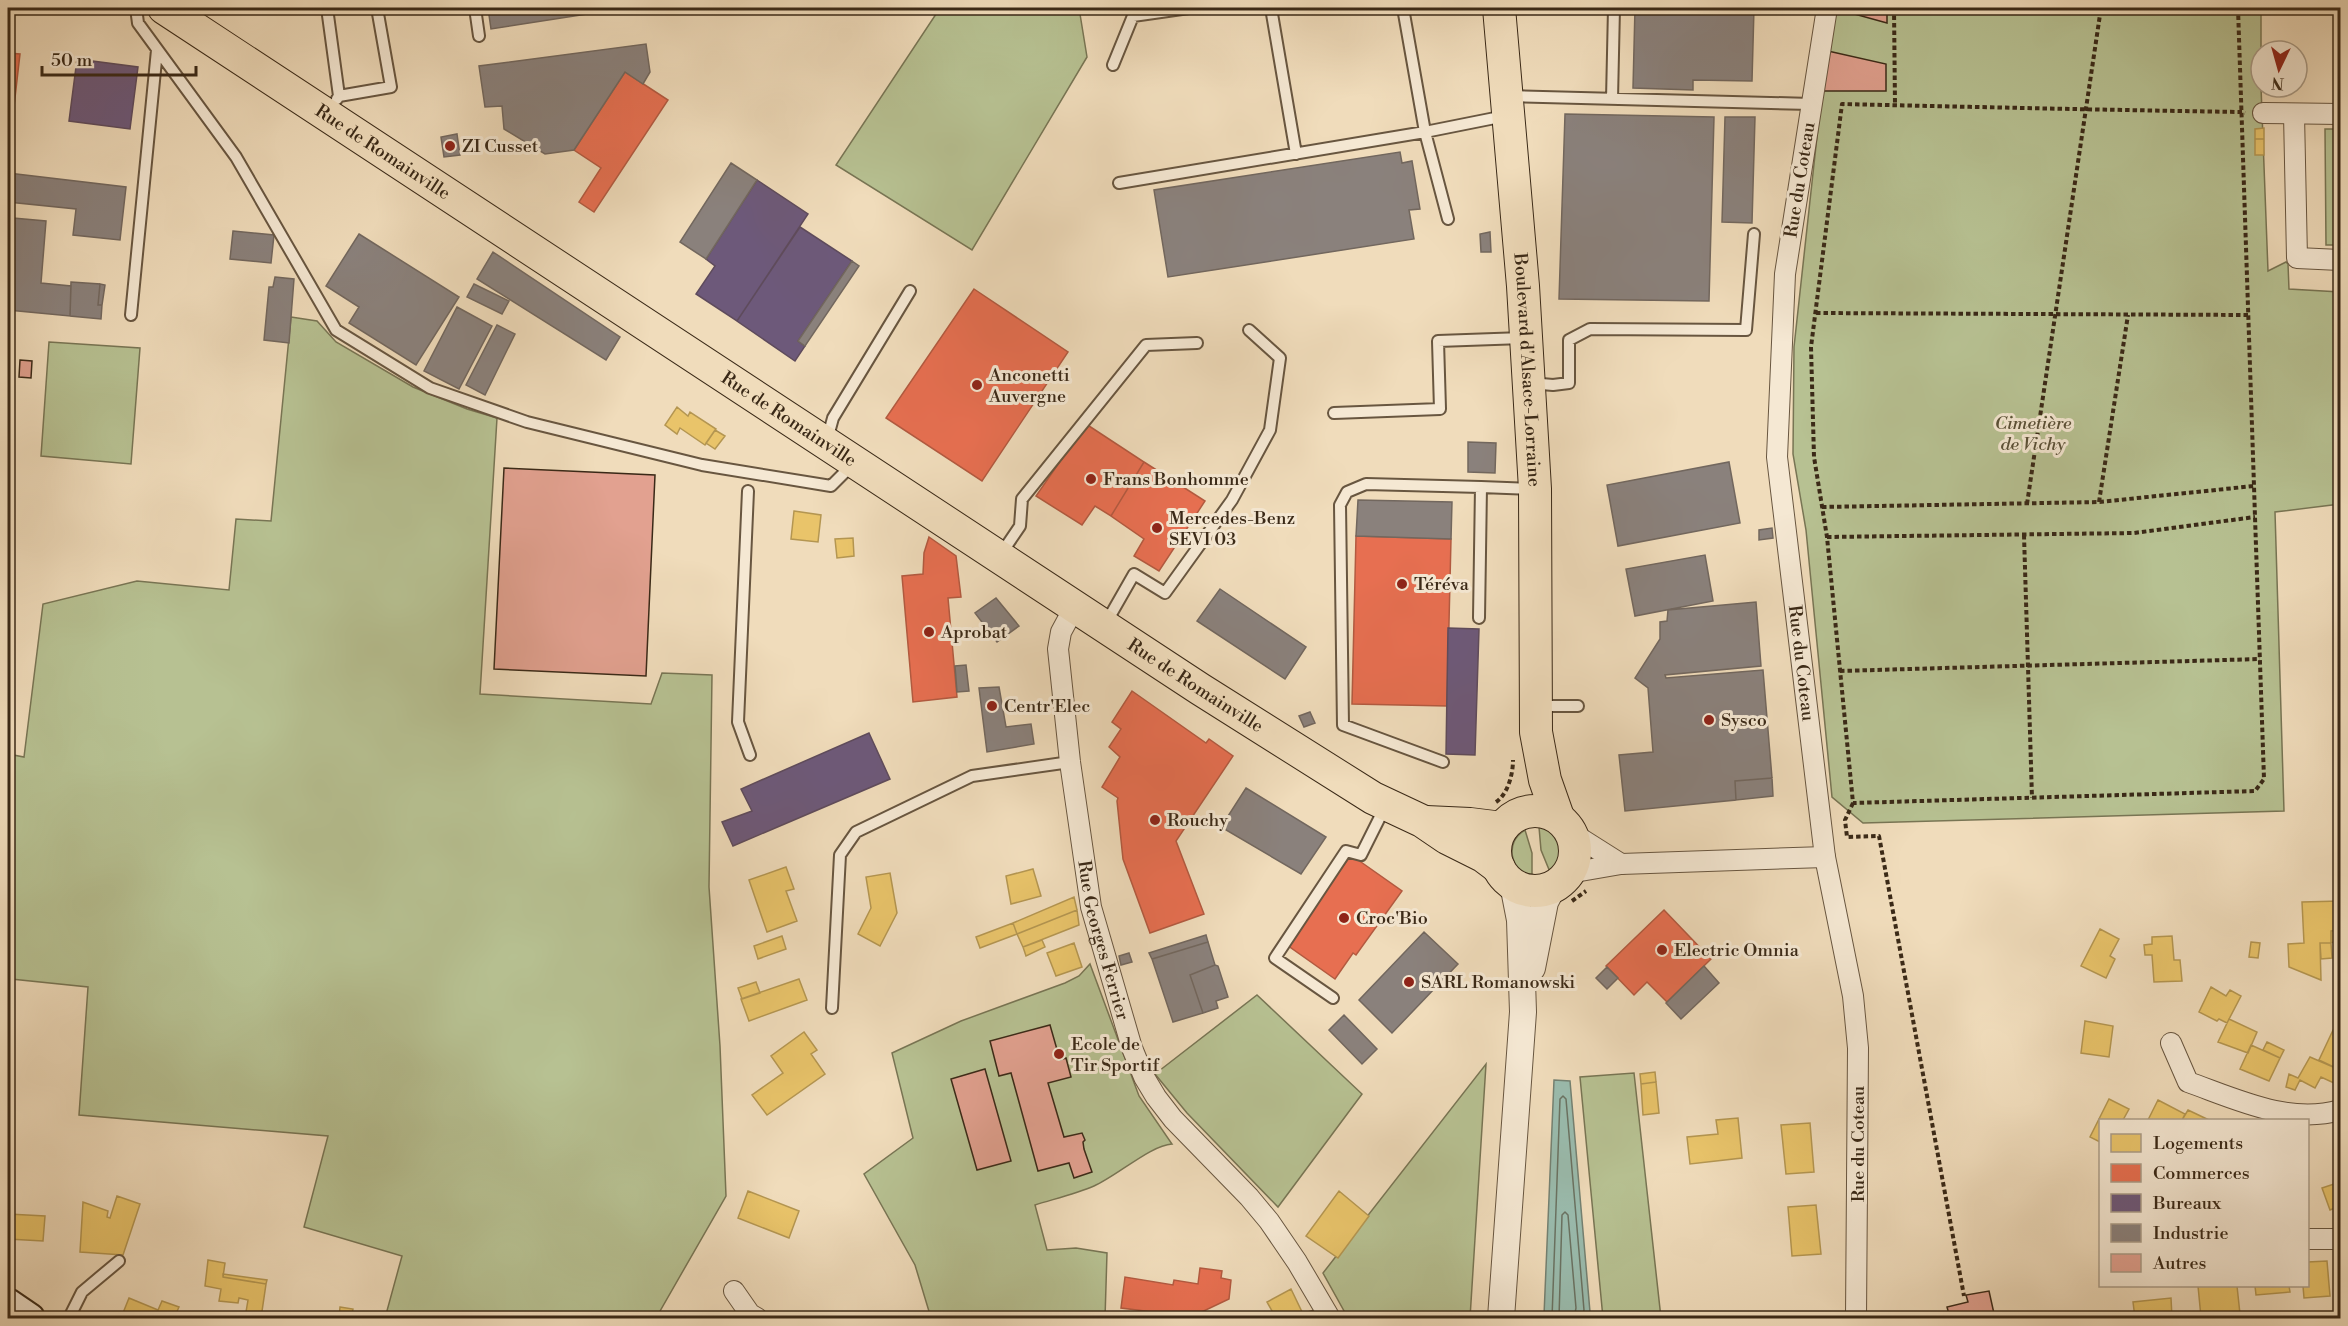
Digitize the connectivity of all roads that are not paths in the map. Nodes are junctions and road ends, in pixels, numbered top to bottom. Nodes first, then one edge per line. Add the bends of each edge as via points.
1 (136, 8) edge
2 (164, 8) edge
3 (327, 8) edge
4 (377, 8) edge
5 (475, 8) edge
6 (1189, 8) edge
7 (1271, 8) edge
8 (1403, 8) edge
9 (1499, 8) edge
10 (1614, 8) edge
11 (1827, 8) edge
12 (479, 36) dead end
13 (157, 50) junction
14 (1113, 65) dead end
15 (1612, 99) junction
16 (1811, 104) junction
17 (333, 105) junction
18 (1507, 105) junction
19 (2264, 113) road end
20 (2294, 114) junction
21 (2340, 114) edge
22 (1425, 132) junction
23 (1296, 154) junction
24 (1119, 183) dead end
25 (1448, 219) dead end
26 (1754, 234) dead end
27 (2340, 260) edge
28 (910, 291) dead end
29 (131, 315) dead end
30 (1249, 330) dead end
31 (1526, 337) junction
32 (1197, 343) dead end
33 (1530, 383) junction
34 (1334, 413) dead end
35 (826, 443) junction
36 (856, 462) junction
37 (1481, 487) junction
38 (1535, 489) junction
39 (748, 491) dead end
40 (999, 557) junction
41 (1075, 606) junction
42 (1479, 618) dead end
43 (1105, 626) junction
44 (1578, 706) dead end
45 (1536, 719) junction
46 (750, 755) dead end
47 (1070, 762) junction
48 (1443, 762) dead end
49 (1386, 804) junction
50 (1422, 821) junction
51 (1509, 822) junction
52 (1565, 825) junction
53 (1825, 857) junction
54 (1621, 864) junction
55 (1506, 876) junction
56 (1569, 889) junction
57 (1333, 998) dead end
58 (832, 1008) dead end
59 (1523, 1018) junction
60 (2171, 1043) dead end
61 (2340, 1110) edge
62 (2309, 1239) edge
63 (2340, 1239) edge
64 (119, 1262) dead end
65 (734, 1291) dead end
66 (8, 1303) edge
67 (1322, 1317) edge
68 (30, 1318) edge
69 (69, 1318) edge
70 (757, 1318) edge
71 (1501, 1318) edge
72 (1856, 1318) edge

1 - 13 lane via 138,23
2 - 17 main road, Rue de Romainville
3 - 17 lane
4 - 17 lane via 391,87
5 - 12 lane
6 - 14 lane via 1133,16
7 - 23 lane
8 - 22 lane
9 - 18 main road, Boulevard d'Alsace-Lorraine
10 - 15 lane
11 - 16 street, Rue du Coteau
13 - 29 lane
13 - 36 lane via 236,157 336,330 430,388 527,422 702,465 831,486
15 - 16 lane
15 - 18 lane
16 - 53 street, Rue du Coteau via 1785,274 1777,457
17 - 35 main road, Rue de Romainville
18 - 22 lane
18 - 31 main road, Boulevard d'Alsace-Lorraine
19 - 20 street
20 - 21 street
20 - 27 street via 2297,258
22 - 23 lane
22 - 25 lane
23 - 24 lane
26 - 33 lane via 1746,330 1590,329 1569,340 1569,383
28 - 35 lane via 833,418
30 - 43 lane via 1280,358 1270,430 1232,500 1166,593 1134,574
31 - 33 main road, Boulevard d'Alsace-Lorraine
31 - 34 lane via 1438,341 1440,409
32 - 40 lane via 1146,345 1022,499 1020,526
33 - 38 main road, Boulevard d'Alsace-Lorraine
35 - 36 main road, Rue de Romainville
36 - 40 main road, Rue de Romainville
37 - 38 lane
37 - 42 lane
37 - 48 lane via 1366,484 1347,492 1340,505 1343,725
38 - 45 main road, Boulevard d'Alsace-Lorraine
39 - 46 lane via 738,722
40 - 41 main road, Rue de Romainville
41 - 43 main road, Rue de Romainville
41 - 47 street, Rue Georges Ferrier via 1061,632 1058,649
43 - 49 main road, Rue de Romainville
44 - 45 lane
45 - 51 main road, Boulevard d'Alsace-Lorraine
45 - 52 main road, Boulevard d'Alsace-Lorraine via 1545,780
47 - 58 lane via 972,776 856,832 840,855
47 - 67 street, Rue Georges Ferrier via 1090,907 1144,1077 1173,1119 1269,1221 1297,1262
49 - 50 main road, Rue de Romainville
49 - 57 lane via 1361,855 1346,851 1275,958
50 - 51 main road, Rue de Romainville
50 - 55 main road, Rue de Romainville via 1483,856
51 - 52 main road via 1538,810
51 - 55 main road via 1495,848
52 - 54 street
52 - 56 main road via 1575,853
53 - 54 street
53 - 72 street, Rue du Coteau via 1853,996 1858,1048
54 - 56 street
55 - 56 main road via 1533,891
55 - 59 street via 1520,920
56 - 59 street via 1545,902
59 - 71 street
60 - 61 street via 2188,1082 2279,1113
62 - 63 street
64 - 69 lane via 82,1292
65 - 70 street
66 - 68 main road

